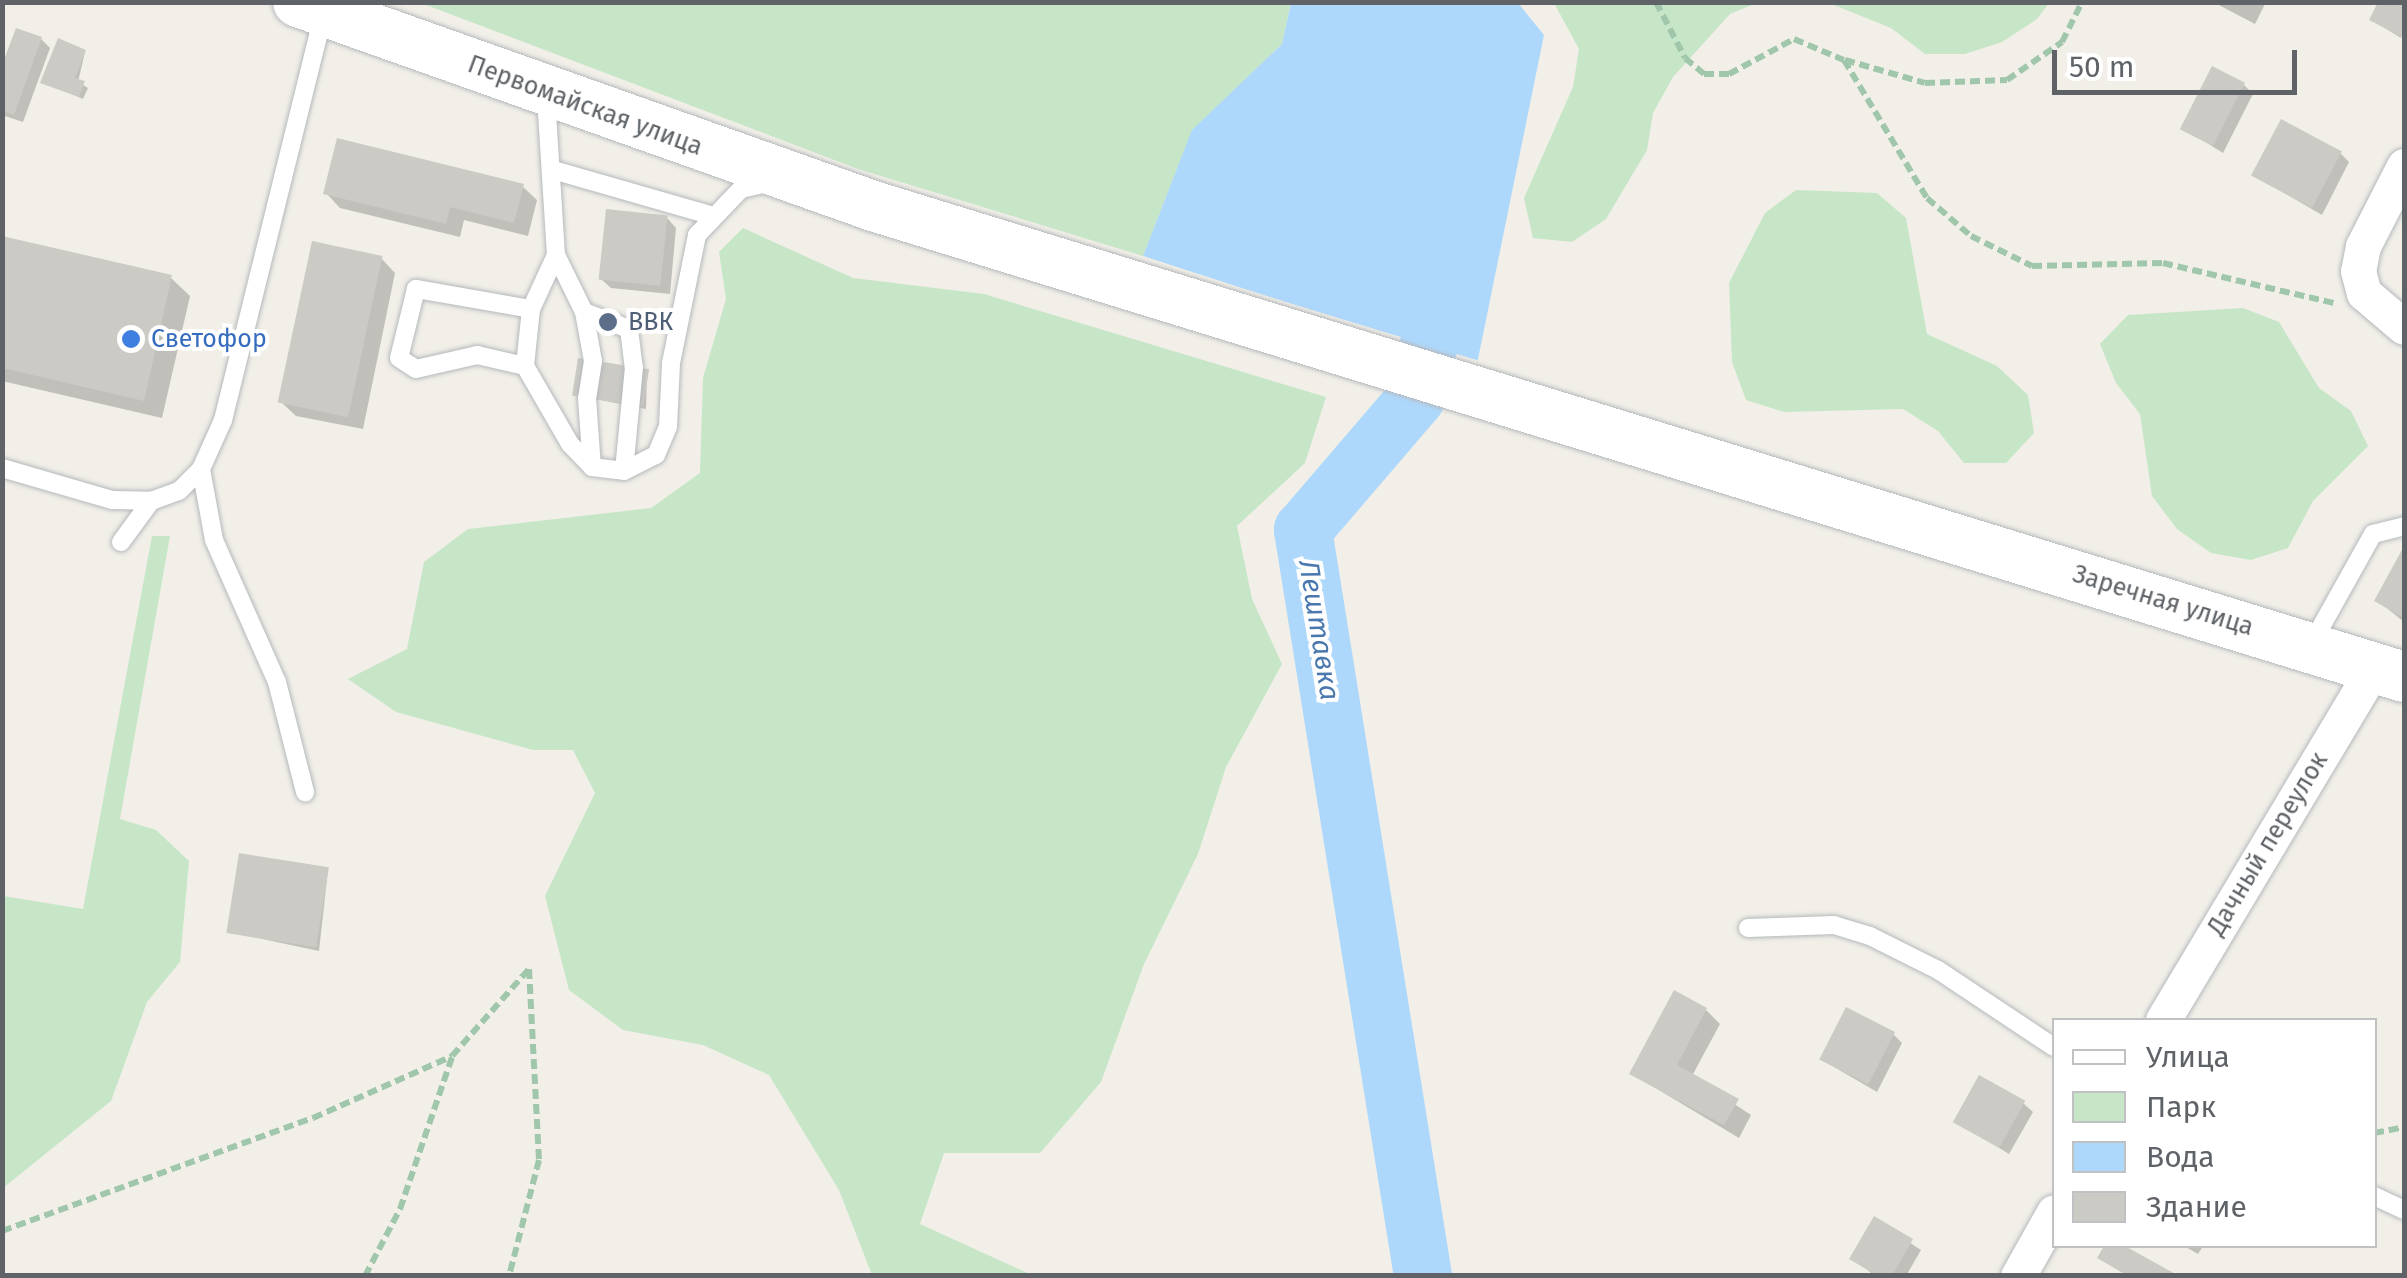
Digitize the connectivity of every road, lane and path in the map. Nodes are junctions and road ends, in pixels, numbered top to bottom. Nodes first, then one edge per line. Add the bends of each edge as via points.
1 (1656, 2) edge
2 (2082, 2) edge
3 (311, 8) edge
4 (1844, 60) junction
5 (545, 92) junction
6 (2404, 166) edge
7 (553, 170) junction
8 (788, 178) junction
9 (874, 206) joint
10 (713, 216) junction
11 (556, 255) junction
12 (530, 309) junction
13 (584, 312) junction
14 (2399, 324) edge
15 (525, 366) junction
16 (592, 467) junction
17 (2, 468) edge
18 (201, 469) junction
19 (624, 470) junction
20 (151, 501) junction
21 (2404, 526) edge
22 (122, 542) dead end
23 (2310, 648) junction
24 (2389, 673) edge
25 (305, 792) dead end
26 (1748, 928) dead end
27 (2167, 1018) edge
28 (2052, 1045) edge
29 (452, 1056) junction
30 (2404, 1127) edge
31 (2377, 1132) edge
32 (2377, 1197) edge
33 (2404, 1210) edge
34 (2052, 1216) edge
35 (2, 1231) edge
36 (364, 1276) edge
37 (509, 1276) edge
38 (2018, 1276) edge

1 - 4 path via 1685,58 1704,74 1730,74 1794,39
2 - 4 path via 2062,42 2007,80 1926,82
3 - 5 main road, Первомайская улица
3 - 18 lane via 223,420
4 - 14 path via 1927,198 1971,236 2032,266 2163,263
5 - 7 lane
5 - 8 main road, Первомайская улица
6 - 14 street via 2363,246 2358,272 2364,293
7 - 10 lane
7 - 11 lane
8 - 9 main road, Первомайская улица
8 - 10 lane via 742,189
9 - 23 main road, Заречная улица
10 - 19 lane via 697,236 671,364 668,427 656,455
11 - 12 lane
11 - 13 lane
12 - 15 lane
12 - 15 lane via 416,289 399,358 416,369 476,355
13 - 16 lane via 593,361
13 - 19 lane via 629,329 634,367
15 - 16 lane via 570,444
16 - 19 lane
17 - 20 lane via 112,500
18 - 20 lane via 179,491
18 - 25 lane via 214,540 278,682
20 - 22 lane
21 - 23 lane via 2373,534
23 - 24 main road, Заречная улица
24 - 27 street, Дачный переулок
26 - 28 lane via 1834,925 1870,936 1938,970
29 - 35 path via 313,1118
29 - 36 path via 400,1209
29 - 37 path via 529,969 539,1160
30 - 31 path
32 - 33 lane
34 - 38 street

